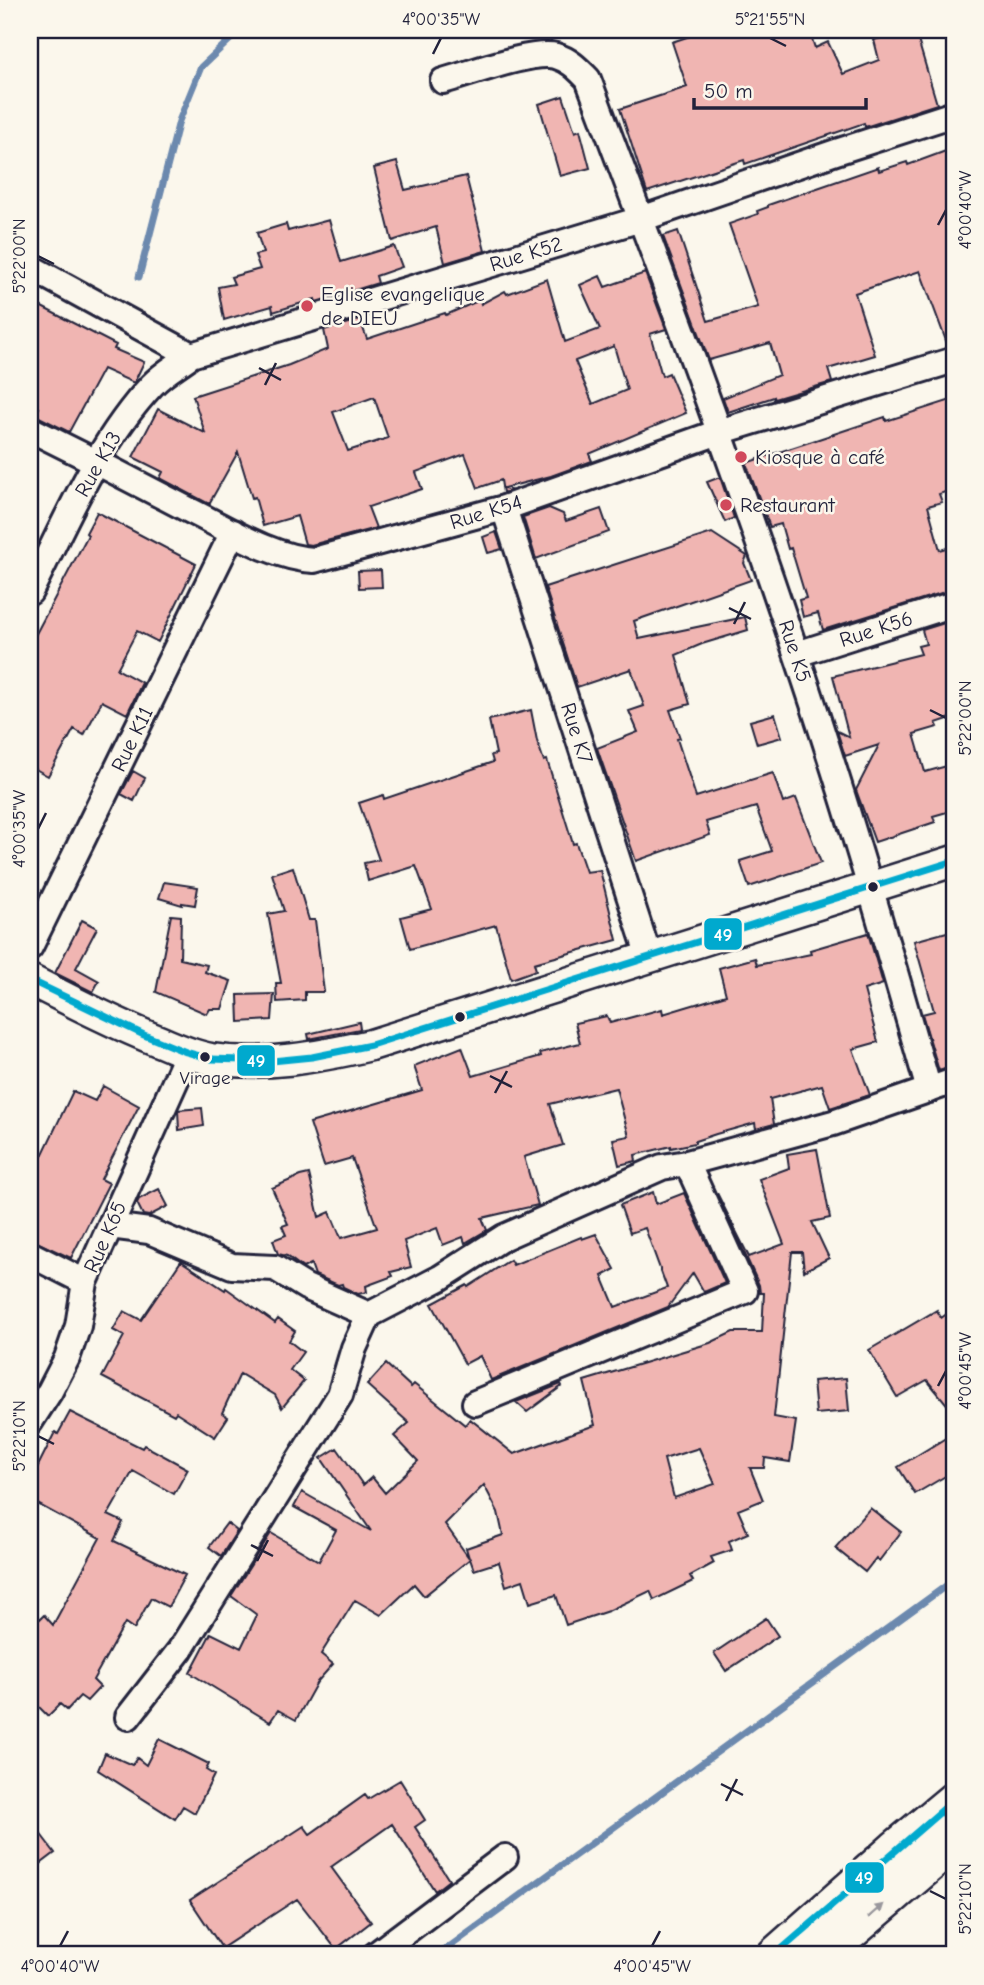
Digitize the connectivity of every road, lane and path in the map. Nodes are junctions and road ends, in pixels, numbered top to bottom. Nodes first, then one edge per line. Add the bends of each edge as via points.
1 (443, 81) dead end
2 (954, 114) edge
3 (641, 219) junction
4 (30, 267) edge
5 (191, 355) junction
6 (954, 360) edge
7 (30, 429) edge
8 (719, 432) junction
9 (96, 462) junction
10 (503, 508) junction
11 (233, 532) junction
12 (30, 592) edge
13 (954, 604) edge
14 (797, 654) junction
15 (954, 861) edge
16 (870, 887) junction
17 (30, 947) edge
18 (649, 957) junction
19 (30, 980) edge
20 (188, 1053) junction
21 (954, 1080) edge
22 (929, 1090) junction
23 (688, 1163) junction
24 (110, 1226) junction
25 (30, 1254) edge
26 (85, 1282) junction
27 (369, 1315) junction
28 (475, 1403) dead end
29 (30, 1422) edge
30 (128, 1717) dead end
31 (954, 1800) edge
32 (954, 1843) edge
33 (505, 1857) dead end
34 (375, 1955) edge
35 (775, 1955) edge
36 (824, 1955) edge

1 - 3 street, Rue K5 via 527,57 554,55 572,63 587,79
2 - 3 street, Rue K52
3 - 5 street, Rue K52
3 - 8 street, Rue K5
4 - 5 street
5 - 9 street, Rue K13 via 155,382
6 - 8 street, Rue K54
7 - 9 street, Rue K54
8 - 10 street, Rue K54
8 - 14 street, Rue K5
9 - 11 street, Rue K54
9 - 12 street, Rue K13
10 - 11 street, Rue K54 via 314,560 298,559
10 - 18 street, Rue K7
11 - 17 street, Rue K11
13 - 14 street, Rue K56
14 - 16 street, Rue K5
15 - 16 street
16 - 18 street
16 - 22 street, Rue K5
18 - 20 street via 370,1045 317,1057 268,1063
19 - 20 street via 134,1032
20 - 24 street, Rue K65
21 - 22 street
22 - 23 street via 833,1123
23 - 27 street via 662,1167 504,1237
23 - 28 street via 745,1292
24 - 26 street, Rue K65
24 - 27 street via 149,1231 232,1266 275,1268
25 - 26 street
26 - 29 street, Rue K65 via 67,1358
27 - 30 street via 340,1395 180,1650
31 - 35 main road
36 -> 32 main road
33 - 34 street

